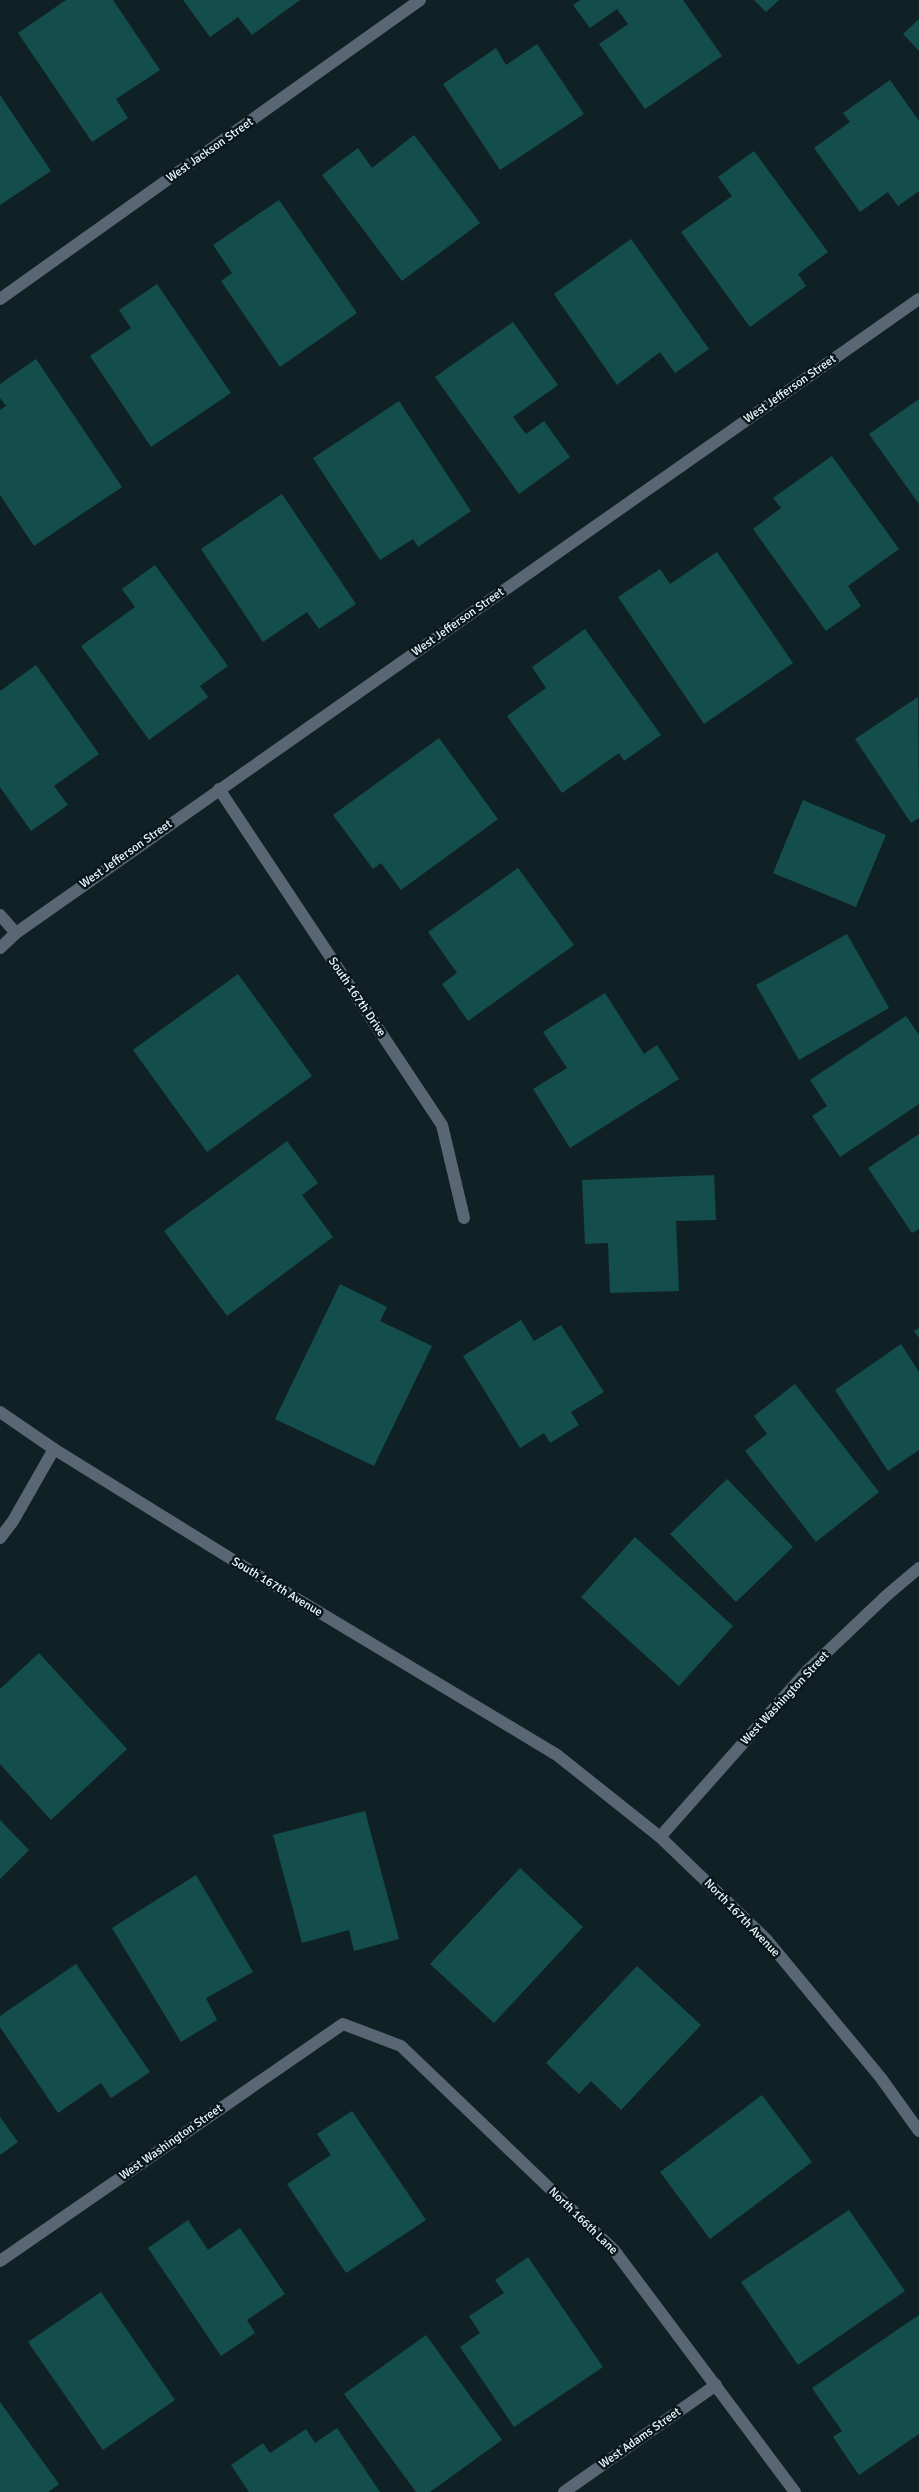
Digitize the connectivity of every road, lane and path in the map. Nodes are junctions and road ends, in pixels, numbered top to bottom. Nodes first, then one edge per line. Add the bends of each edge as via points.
1 (420, 0) edge
2 (0, 299) edge
3 (919, 299) edge
4 (219, 789) junction
5 (0, 916) edge
6 (16, 933) junction
7 (0, 948) edge
8 (464, 1218) dead end
9 (0, 1412) edge
10 (54, 1449) junction
11 (0, 1538) edge
12 (919, 1568) edge
13 (557, 1755) joint
14 (660, 1836) junction
15 (343, 2024) joint
16 (919, 2131) edge
17 (0, 2261) edge
18 (716, 2385) junction
19 (564, 2492) edge
20 (795, 2492) edge

1 - 2 street, West Jackson Street
3 - 4 street, West Jefferson Street
4 - 6 street, West Jefferson Street
4 - 8 street, South 167th Drive via 442,1125
5 - 6 street
6 - 7 street, West Jefferson Street
9 - 10 street, South 167th Avenue
10 - 11 street
10 - 13 street, South 167th Avenue via 254,1574
12 - 14 street, West Washington Street via 808,1670
13 - 14 street, North 167th Avenue
14 - 16 street, North 167th Avenue via 766,1939 881,2078
15 - 17 street, West Washington Street
15 - 18 street, North 166th Lane via 401,2046 614,2250
18 - 19 street, West Adams Street
18 - 20 street, North 166th Lane

